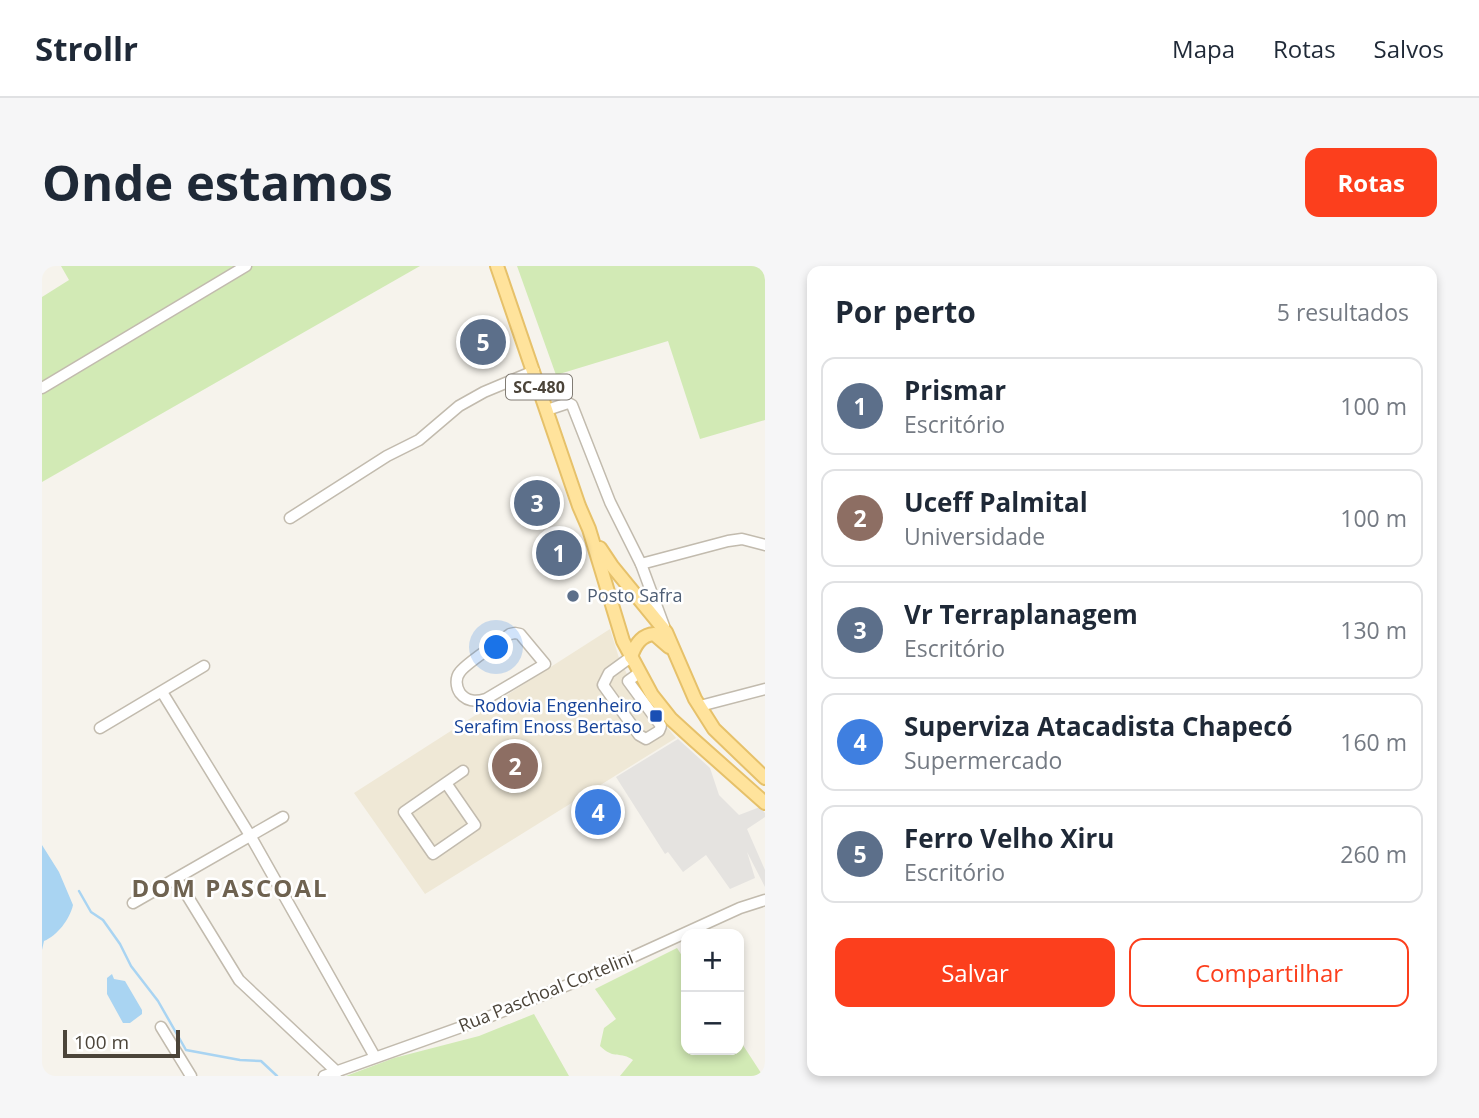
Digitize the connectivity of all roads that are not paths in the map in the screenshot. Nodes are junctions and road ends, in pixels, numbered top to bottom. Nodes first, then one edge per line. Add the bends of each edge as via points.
1 (246, 266) edge
2 (498, 267) edge
3 (534, 371) junction
4 (42, 388) edge
5 (547, 410) junction
6 (290, 518) dead end
7 (589, 529) junction
8 (765, 545) edge
9 (642, 564) junction
10 (666, 632) junction
11 (674, 652) junction
12 (631, 657) junction
13 (545, 664) joint
14 (204, 666) dead end
15 (618, 666) junction
16 (633, 677) junction
17 (765, 689) edge
18 (162, 692) junction
19 (700, 706) junction
20 (100, 728) dead end
21 (463, 771) dead end
22 (765, 778) edge
23 (446, 783) junction
24 (765, 803) edge
25 (283, 817) dead end
26 (251, 837) junction
27 (177, 879) junction
28 (765, 900) edge
29 (133, 903) dead end
30 (161, 1027) dead end
31 (375, 1057) junction
32 (337, 1072) junction
33 (191, 1076) edge
34 (324, 1076) edge

1 - 4 street
2 - 3 main road, SC-480
3 - 5 main road, SC-480
3 - 6 street via 467,401 419,440
5 - 7 main road, SC-480
5 - 9 street via 572,405 610,502
7 - 10 main road via 612,566
7 - 12 main road, SC-480
8 - 9 street via 728,541
9 - 10 street
10 - 11 main road
11 - 12 main road via 654,634 634,648
11 - 19 main road
12 - 15 street
12 - 16 main road, SC-480
13 - 13 street via 520,634 510,634 460,672 458,691 476,702 486,699
14 - 18 street
15 - 16 street
15 - 16 street via 603,685 646,739 661,726
16 - 24 main road, SC-480 via 680,727
17 - 19 street
18 - 20 street
18 - 26 street
19 - 22 main road via 714,729
21 - 23 street
23 - 23 street via 475,825 433,853 404,812
25 - 26 street
26 - 27 street
26 - 31 street
27 - 29 street
27 - 32 street via 239,980
28 - 31 street, Rua Paschoal Cortelini via 481,1020
30 - 33 street
31 - 32 street, Rua Paschoal Cortelini
32 - 34 street, Rua Paschoal Cortelini

